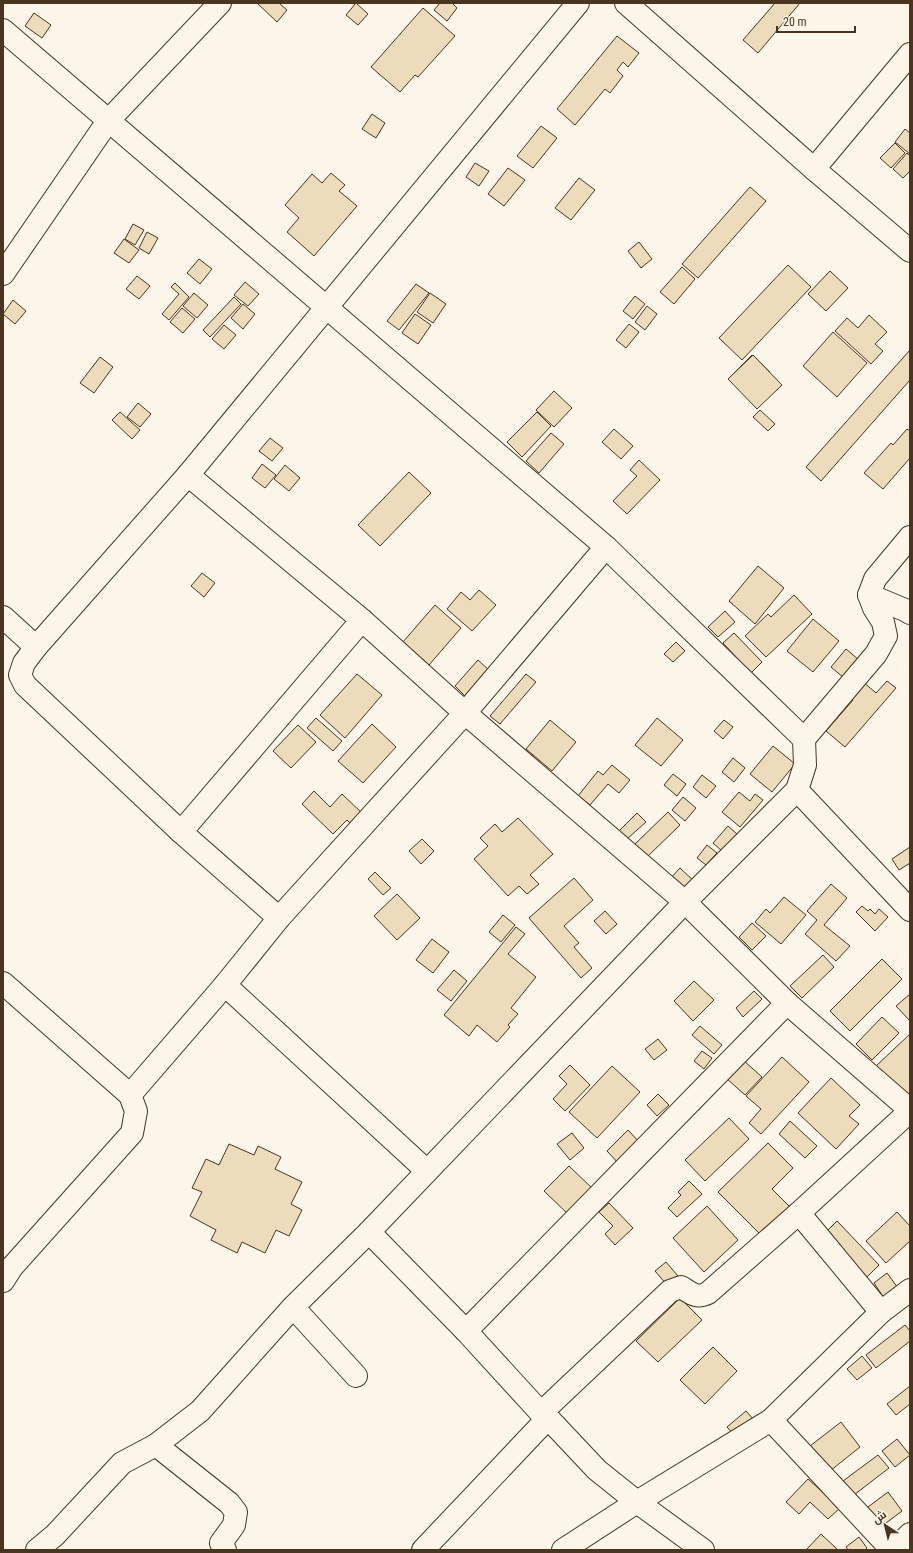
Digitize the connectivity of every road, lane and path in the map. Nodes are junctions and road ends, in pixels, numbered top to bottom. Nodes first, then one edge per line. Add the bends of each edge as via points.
1 (220, 3) edge
2 (578, 3) edge
3 (626, 3) edge
4 (3, 30) edge
5 (910, 54) edge
6 (108, 121) junction
7 (814, 169) junction
8 (910, 251) edge
9 (3, 274) edge
10 (327, 307) junction
11 (188, 475) junction
12 (910, 537) edge
13 (606, 548) junction
14 (869, 595) junction
15 (910, 613) edge
16 (3, 617) edge
17 (362, 620) junction
18 (36, 647) junction
19 (465, 712) junction
20 (804, 739) junction
21 (797, 790) junction
22 (181, 832) junction
23 (685, 902) junction
24 (910, 910) edge
25 (279, 918) junction
26 (3, 983) edge
27 (225, 985) junction
28 (787, 1003) junction
29 (130, 1095) junction
30 (910, 1111) edge
31 (427, 1171) junction
32 (799, 1212) junction
33 (369, 1232) junction
34 (6, 1269) edge
35 (910, 1290) edge
36 (293, 1307) junction
37 (881, 1312) junction
38 (466, 1331) junction
39 (356, 1376) dead end
40 (544, 1415) junction
41 (771, 1420) junction
42 (156, 1445) junction
43 (637, 1502) junction
44 (910, 1534) edge
45 (37, 1550) edge
46 (225, 1550) edge
47 (423, 1550) edge
48 (563, 1550) edge
49 (703, 1550) edge
50 (893, 1550) edge

1 - 6 street
2 - 10 street
3 - 7 street
4 - 6 street
5 - 7 street
6 - 9 street
6 - 10 street
7 - 8 street
10 - 11 street
10 - 13 street
11 - 17 street
11 - 18 street
12 - 14 street via 875,579
13 - 19 street
13 - 20 street
14 - 15 street
14 - 20 street via 883,622 886,636 876,654
16 - 18 street
17 - 19 street
17 - 22 street
18 - 22 street via 24,663 20,675 26,685
19 - 23 street
19 - 25 street
20 - 21 street via 805,765
21 - 23 street
21 - 24 street
22 - 25 street
23 - 28 street
23 - 31 street
25 - 27 street
26 - 29 street
27 - 29 street
27 - 31 street
28 - 30 street
28 - 38 street
29 - 34 street via 136,1112 132,1133
30 - 32 street
31 - 33 street
32 - 37 street
32 - 40 street via 708,1293 694,1295 681,1287 670,1291
33 - 36 street
33 - 38 street
35 - 37 street
36 - 39 street
36 - 42 street via 200,1411
37 - 41 street
38 - 40 street
40 - 43 street via 597,1470
40 - 47 street
41 - 43 street
41 - 50 street
42 - 45 street via 122,1463 55,1535
42 - 46 street via 230,1503 236,1512 234,1525 221,1543
43 - 48 street
43 - 49 street
44 - 50 street

